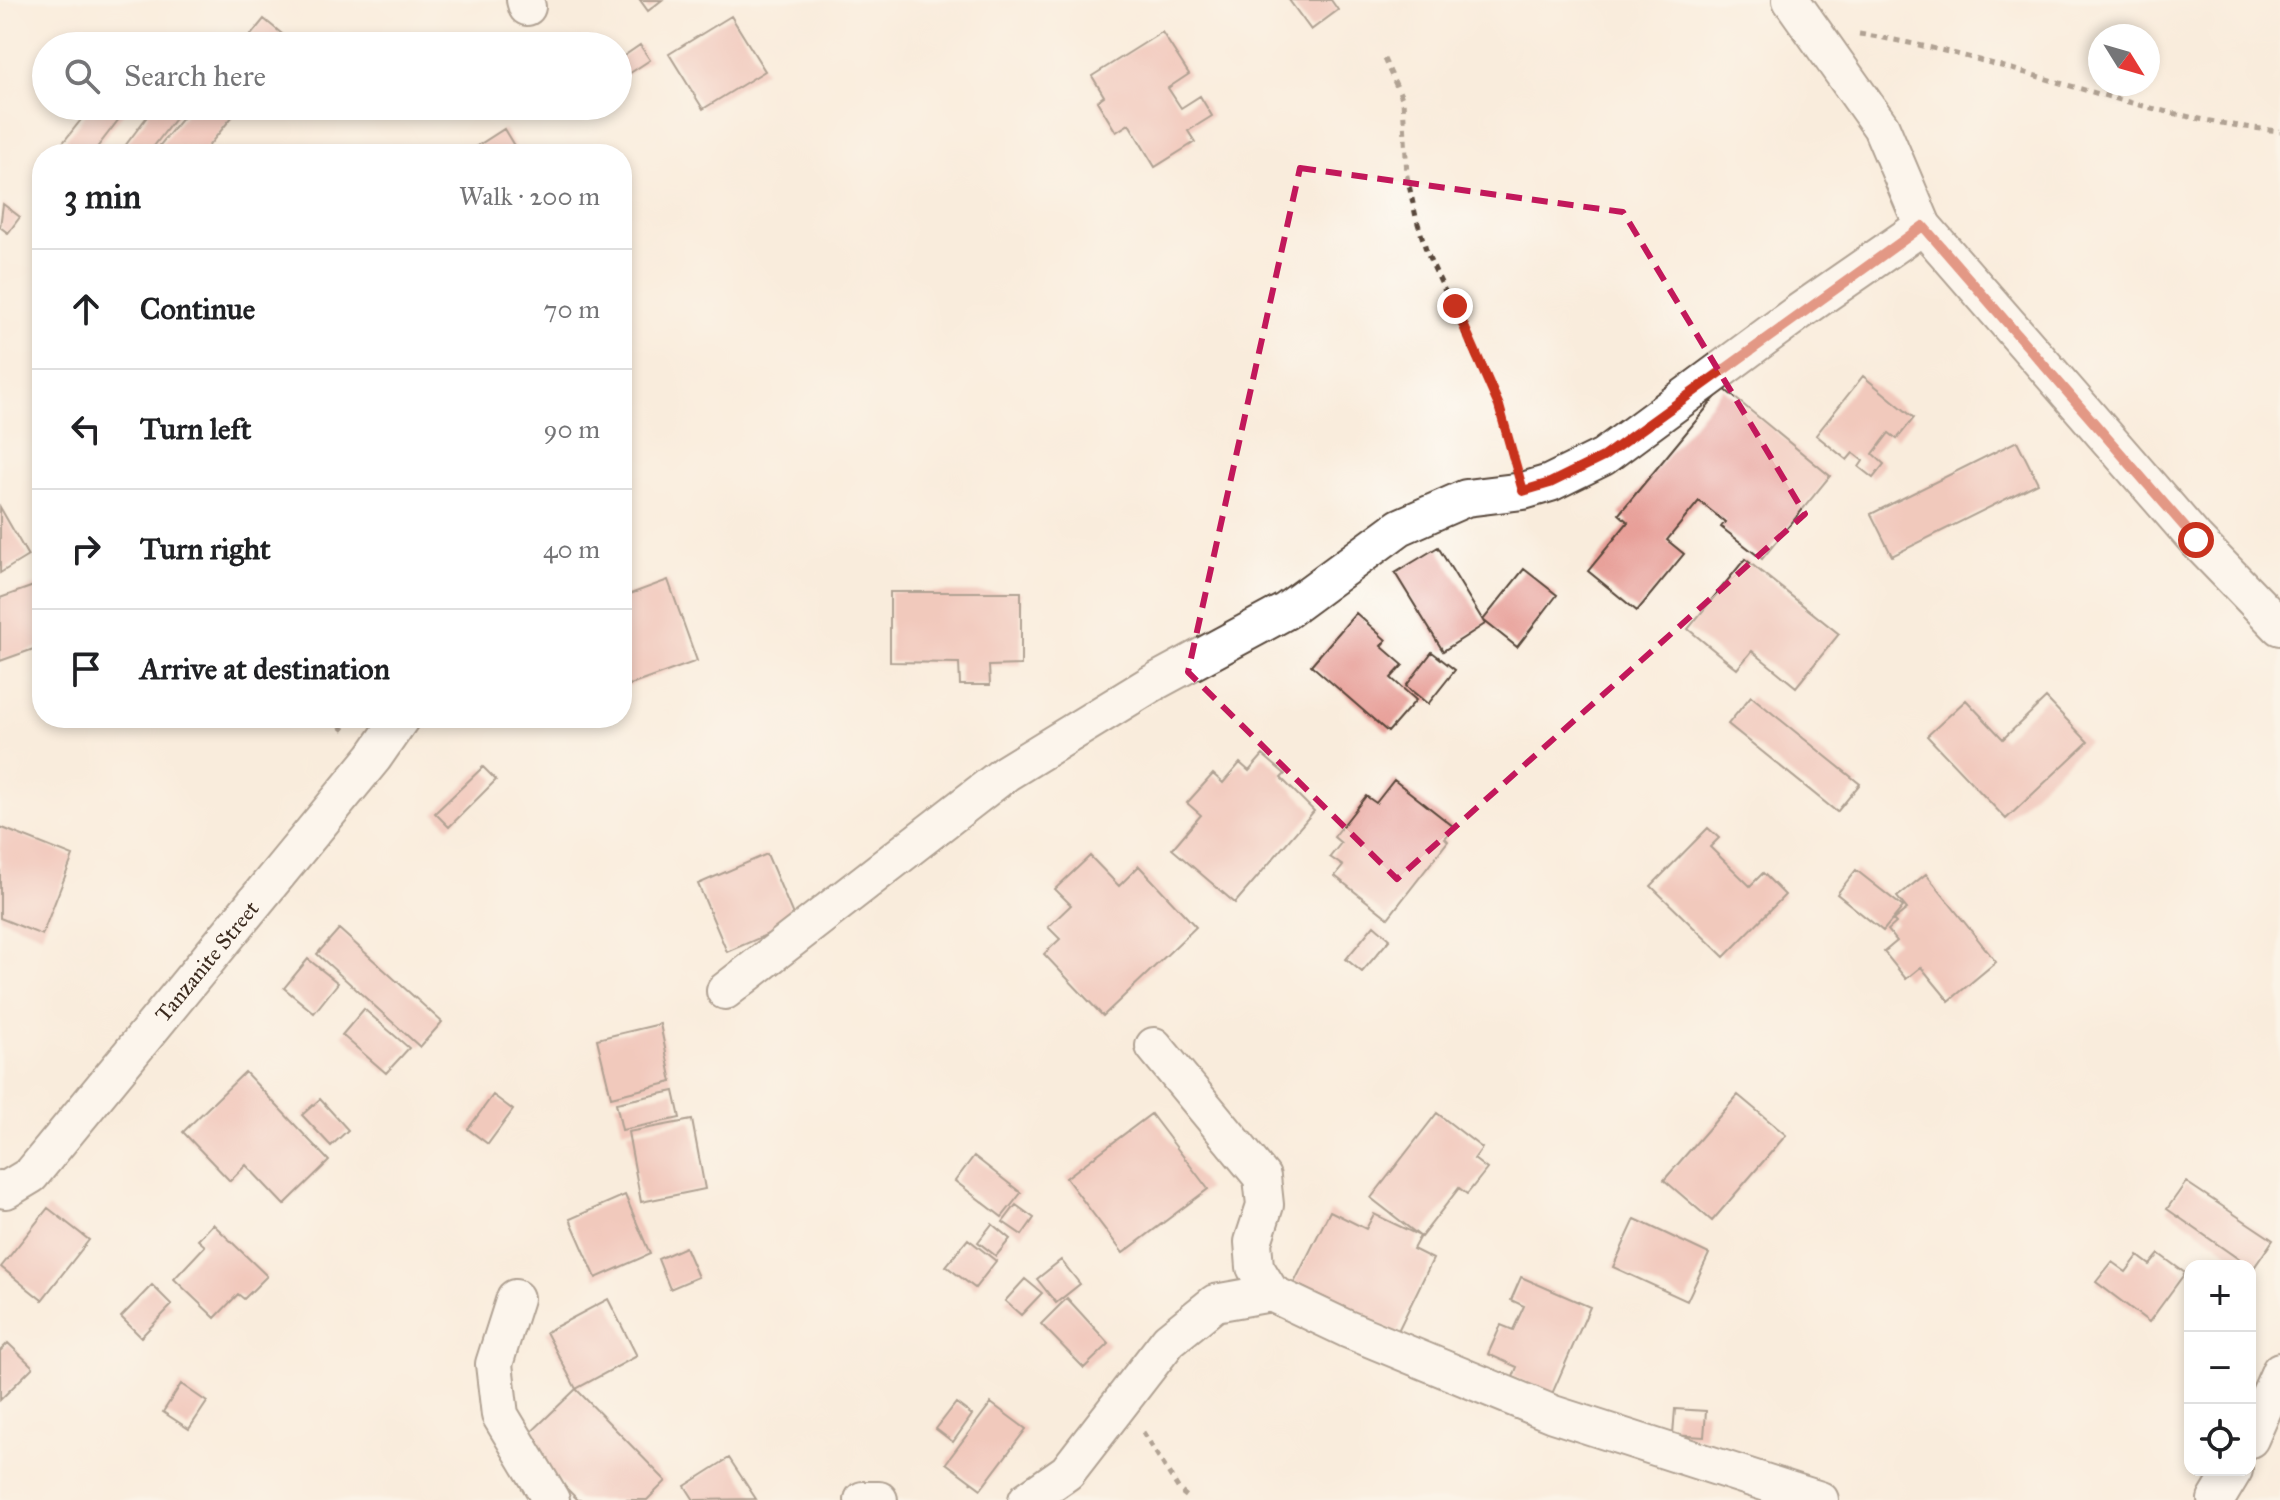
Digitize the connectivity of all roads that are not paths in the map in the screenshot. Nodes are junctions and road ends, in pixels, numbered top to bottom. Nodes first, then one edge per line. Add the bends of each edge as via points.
1 (1806, 10) edge
2 (1923, 226) junction
3 (2280, 627) edge
4 (394, 728) edge
5 (725, 991) dead end
6 (1154, 1046) dead end
7 (0, 1189) edge
8 (1271, 1293) junction
9 (515, 1298) dead end
10 (2280, 1371) edge
11 (2256, 1425) edge
12 (2230, 1476) edge
13 (551, 1500) edge
14 (863, 1500) edge
15 (879, 1500) edge
16 (1027, 1500) edge
17 (1820, 1500) edge
18 (2216, 1500) edge

1 - 2 street via 1881,127
2 - 3 street via 2196,540
2 - 5 street via 1603,457 1550,483 1466,498 1400,527 1286,611 1151,684 1006,773
4 - 7 street, Tanzanite Street via 31,1175
6 - 8 street via 1262,1177 1265,1205 1253,1242 1255,1267
8 - 16 street via 1215,1303 1169,1340 1067,1472
8 - 17 street via 1553,1414
9 - 13 street via 494,1364 500,1415
10 - 11 street
12 - 18 street
14 - 15 street

